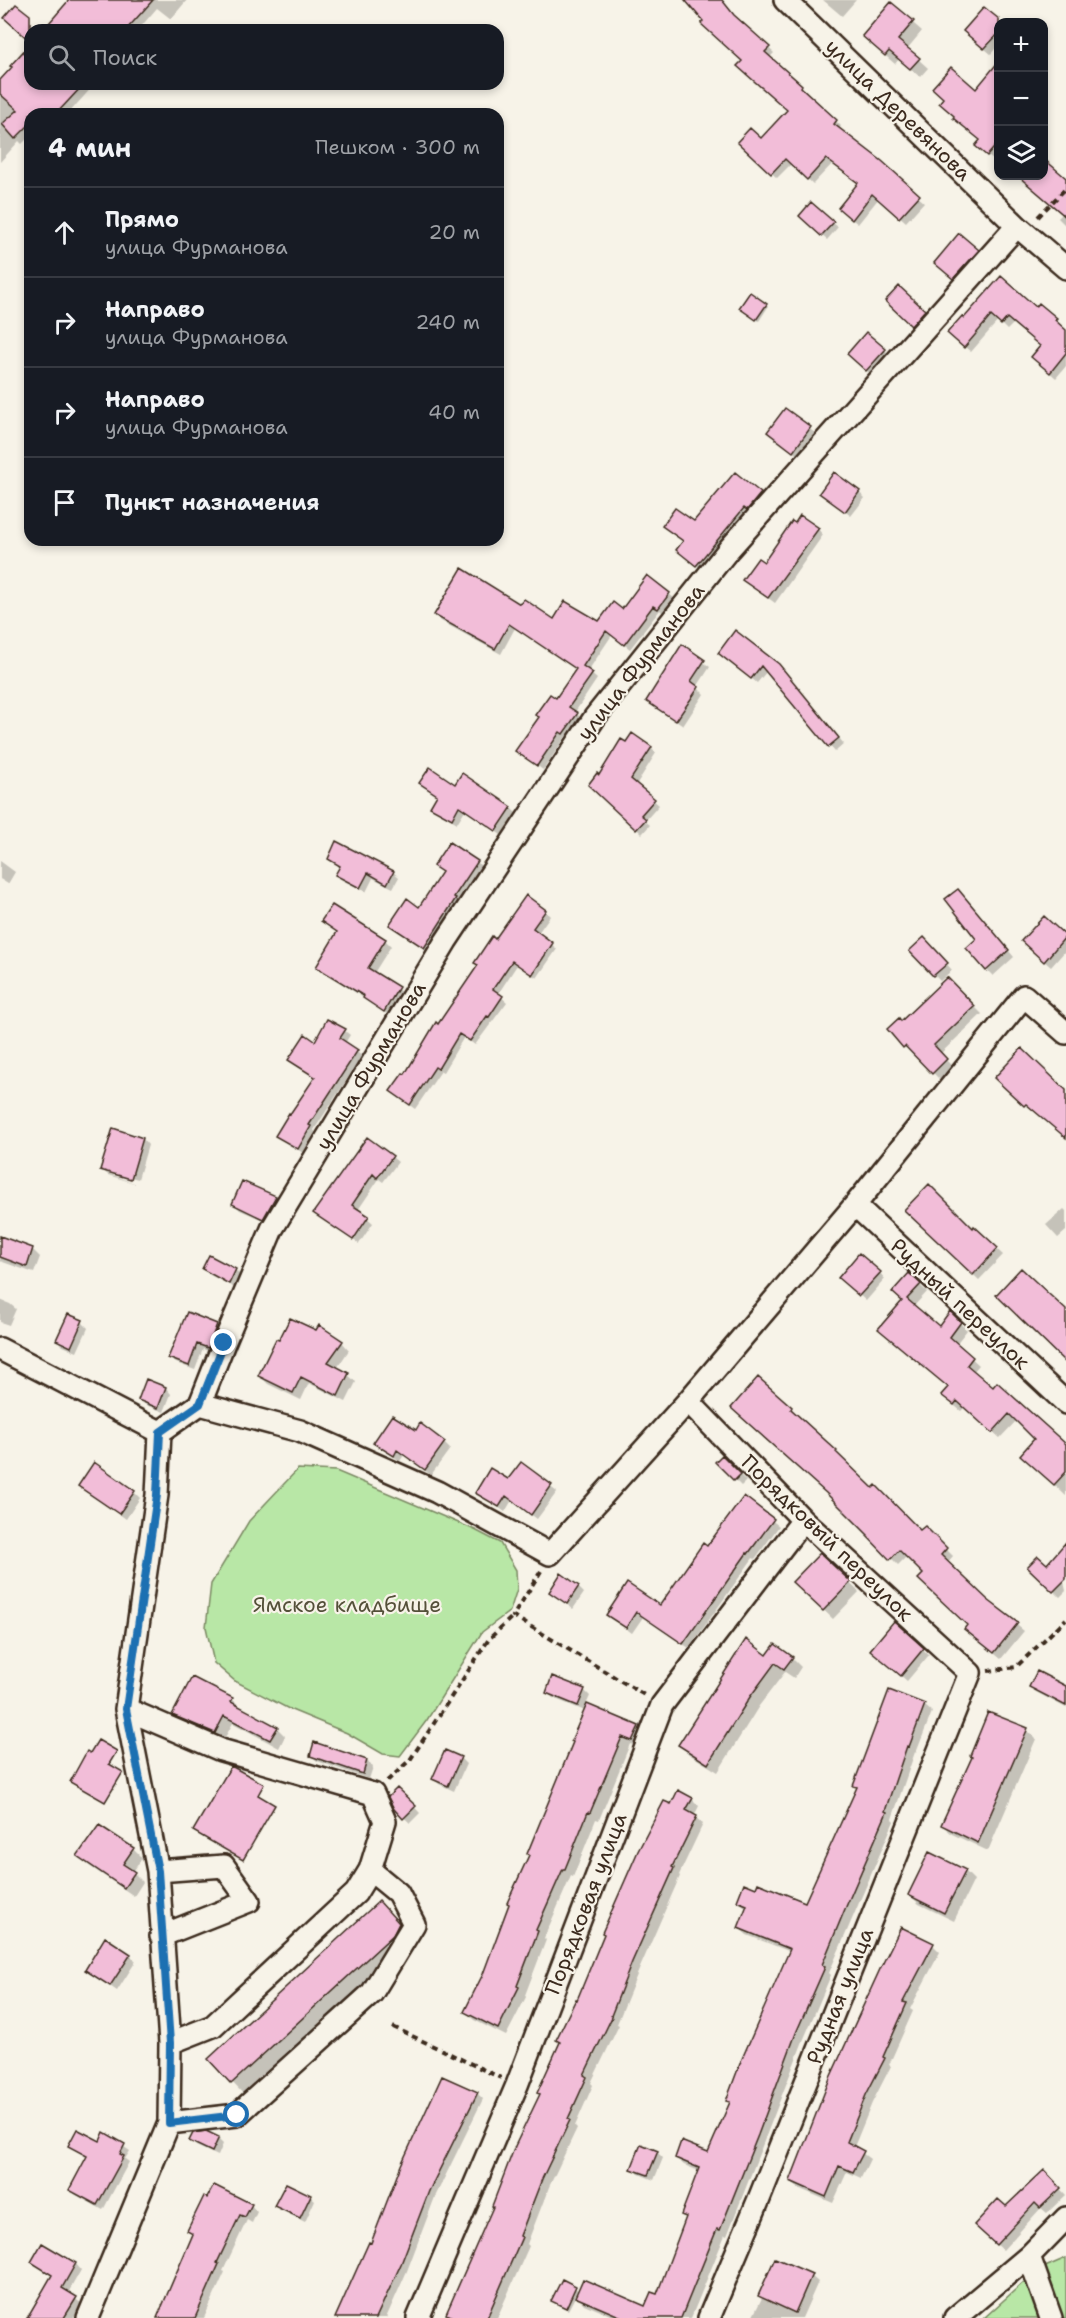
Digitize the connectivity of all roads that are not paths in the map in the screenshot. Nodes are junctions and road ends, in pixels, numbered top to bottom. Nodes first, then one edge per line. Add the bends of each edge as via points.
1 (784, 0) edge
2 (1017, 225) junction
3 (1066, 268) edge
4 (1066, 1034) edge
5 (855, 1205) junction
6 (0, 1349) edge
7 (688, 1401) junction
8 (1066, 1403) edge
9 (200, 1404) junction
10 (160, 1432) junction
11 (803, 1520) junction
12 (970, 1672) joint
13 (126, 1709) junction
14 (370, 1870) junction
15 (158, 1871) junction
16 (161, 1936) junction
17 (170, 2043) junction
18 (169, 2123) junction
19 (1066, 2218) edge
20 (1029, 2256) junction
21 (88, 2318) edge
22 (418, 2318) edge
23 (709, 2318) edge
24 (955, 2318) edge
25 (1051, 2318) edge

1 - 2 street, улица Деревянова
2 - 3 street, улица Деревянова
2 - 9 street, улица Фурманова via 729,549 596,717 446,942 272,1229
4 - 5 street via 1024,996
5 - 7 street
5 - 8 street, Рудный переулок
6 - 10 street
7 - 9 street via 550,1554 437,1492 300,1431
7 - 11 street, Порядковый переулок
9 - 10 street
10 - 13 street via 157,1495
11 - 12 street, Порядковый переулок
11 - 22 street, Порядковая улица via 662,1705 517,2085
12 - 23 street, Рудная улица
13 - 14 street via 221,1750 373,1794 385,1821
13 - 15 street
14 - 17 street via 356,1893 213,2026
14 - 18 street via 398,1893 414,1924 372,1993 237,2115
15 - 16 street
15 - 16 street via 224,1866 249,1901
16 - 17 street
17 - 18 street
18 - 21 street
19 - 20 street
20 - 24 street
20 - 25 street

